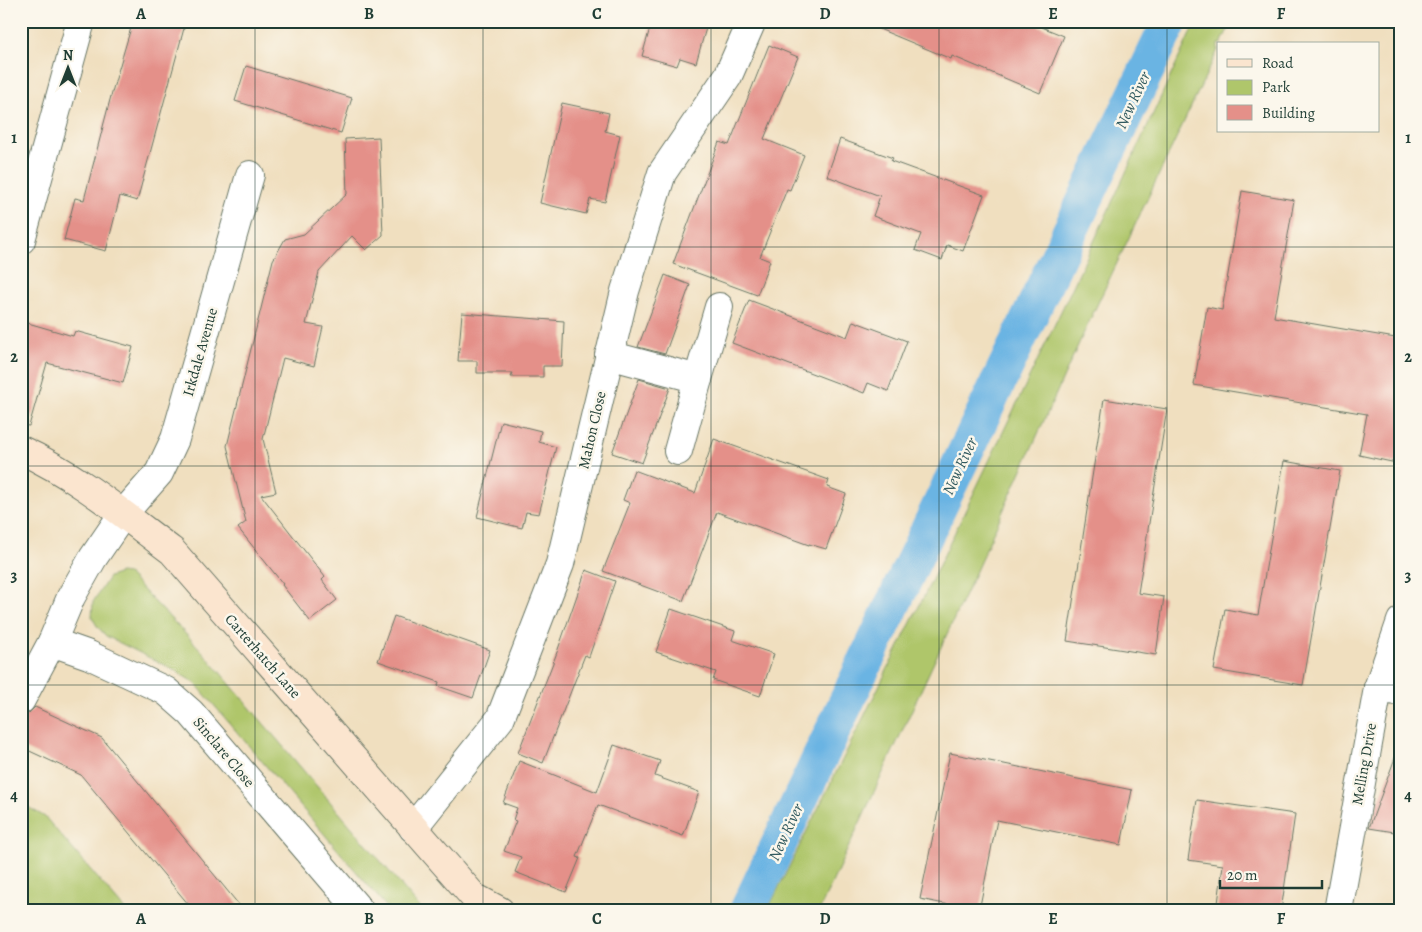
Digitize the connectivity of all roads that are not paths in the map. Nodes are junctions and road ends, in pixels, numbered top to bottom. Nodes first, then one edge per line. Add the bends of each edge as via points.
1 (81, 21) edge
2 (752, 21) edge
3 (250, 175) dead end
4 (21, 240) edge
5 (719, 307) dead end
6 (609, 355) junction
7 (698, 379) junction
8 (21, 450) edge
9 (678, 451) dead end
10 (123, 514) junction
11 (1401, 621) edge
12 (52, 642) junction
13 (1389, 690) edge
14 (21, 700) edge
15 (413, 828) junction
16 (477, 904) edge
17 (360, 911) edge
18 (500, 911) edge
19 (1338, 911) edge

1 - 4 street
2 - 6 street, Mahon Close via 728,76 662,173 625,291
3 - 10 street, Irkdale Avenue via 175,439 159,473
5 - 7 street
6 - 7 street
6 - 15 street, Mahon Close via 560,564 500,719
7 - 9 street
8 - 10 street, Carterhatch Lane via 46,462
10 - 12 street via 93,558
10 - 15 street, Carterhatch Lane via 172,551
11 - 13 street, Melling Drive
12 - 14 street
12 - 17 street, Sinclare Close via 89,655 166,691 191,713
13 - 19 street, Melling Drive
15 - 16 street, Carterhatch Lane
16 - 18 street, Carterhatch Lane

